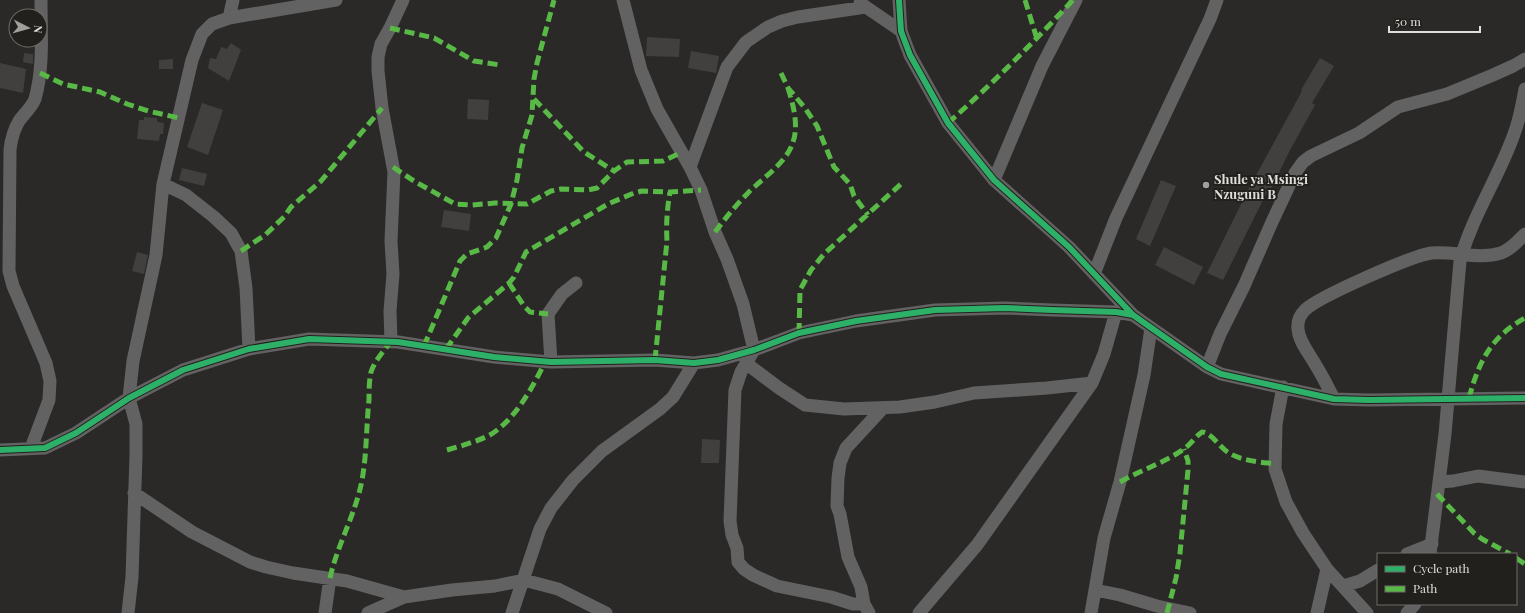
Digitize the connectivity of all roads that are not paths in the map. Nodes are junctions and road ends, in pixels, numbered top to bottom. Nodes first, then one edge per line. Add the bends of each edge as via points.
1 (233, 0) edge
2 (336, 0) edge
3 (403, 0) edge
4 (623, 0) edge
5 (853, 0) edge
6 (899, 0) edge
7 (1076, 0) edge
8 (1217, 0) edge
9 (38, 1) edge
10 (866, 7) junction
11 (229, 18) junction
12 (901, 31) junction
13 (1525, 59) edge
14 (1525, 91) edge
15 (690, 167) junction
16 (994, 180) junction
17 (163, 184) junction
18 (4, 199) edge
19 (1525, 234) edge
20 (10, 242) junction
21 (0, 252) edge
22 (1462, 253) junction
23 (1094, 274) junction
24 (576, 283) dead end
25 (1116, 312) junction
26 (1133, 315) junction
27 (1151, 328) junction
28 (391, 341) junction
29 (249, 349) junction
30 (754, 350) junction
31 (551, 362) junction
32 (694, 363) junction
33 (747, 364) junction
34 (1207, 367) junction
35 (1092, 383) junction
36 (1284, 387) junction
37 (129, 398) junction
38 (1334, 398) junction
39 (1525, 398) edge
40 (1447, 399) junction
41 (883, 408) junction
42 (31, 448) junction
43 (0, 450) edge
44 (1439, 482) junction
45 (1525, 482) edge
46 (134, 493) junction
47 (1431, 549) edge
48 (1412, 553) edge
49 (1327, 569) junction
50 (1377, 571) edge
51 (330, 578) junction
52 (524, 580) junction
53 (1343, 586) junction
54 (1095, 590) junction
55 (404, 597) junction
56 (1414, 605) edge
57 (866, 608) edge
58 (128, 613) edge
59 (324, 613) edge
60 (368, 613) edge
61 (512, 613) edge
62 (606, 613) edge
63 (919, 613) edge
64 (1091, 613) edge
65 (1190, 613) edge
66 (1317, 613) edge
67 (1368, 613) edge
68 (1407, 613) edge

1 - 11 street
2 - 11 street
3 - 28 street via 381,44 378,57 382,108 394,172
4 - 15 street via 641,70 657,109
5 - 10 street
6 - 12 street
7 - 16 street via 1042,66
8 - 23 street via 1116,218
9 - 18 street via 40,73 32,104 12,133
10 - 12 street
10 - 15 street via 782,21 746,42 727,67
11 - 17 street via 212,24 202,34 192,60
12 - 16 street via 910,55 948,123
13 - 34 street via 1454,92 1398,107 1359,133 1303,162 1295,173 1272,222
14 - 22 street via 1522,111 1514,134 1468,233
15 - 30 street via 743,304
16 - 23 street via 1069,247
17 - 29 street via 186,195 214,217 230,233 239,247 246,288
17 - 37 street via 156,254 133,361
18 - 20 street
19 - 22 street via 1503,252 1493,255
20 - 21 street
20 - 42 street via 13,286 46,363 50,382 49,400
22 - 38 street via 1431,253 1419,256 1316,301 1300,315 1300,340
22 - 40 street via 1458,272
23 - 26 street
24 - 31 street via 562,294 548,314
25 - 26 street
25 - 30 street via 1005,308 935,310 856,321 799,333
25 - 35 street via 1104,354
26 - 27 street
27 - 34 street
27 - 54 street via 1144,375 1120,482 1104,538
28 - 29 street via 309,339
28 - 31 street via 494,357
29 - 37 street via 183,370
30 - 32 street via 718,360
30 - 33 street
31 - 32 street via 655,360
32 - 52 street via 673,397 602,451 563,491 540,529
33 - 41 street via 805,405 844,409
33 - 57 street via 741,372 735,390 730,521 739,564 753,575 777,586 831,597
34 - 36 street via 1221,374
35 - 41 street via 974,393 935,402
35 - 63 street via 977,545
36 - 38 street
36 - 49 street via 1276,424 1276,474 1286,502
37 - 42 street via 76,433 45,448
37 - 46 street via 136,424
38 - 40 street
39 - 40 street
40 - 44 street
41 - 57 street via 846,448 838,478 837,506 843,536
42 - 43 street
44 - 45 street via 1478,476
44 - 47 street
46 - 51 street via 192,532 250,562 293,573
46 - 58 street via 132,577
47 - 48 street
49 - 53 street
49 - 66 street
50 - 53 street via 1360,581
51 - 55 street
51 - 59 street
52 - 55 street
52 - 61 street
52 - 62 street via 558,589
53 - 67 street
54 - 64 street
54 - 65 street
55 - 60 street
56 - 68 street

